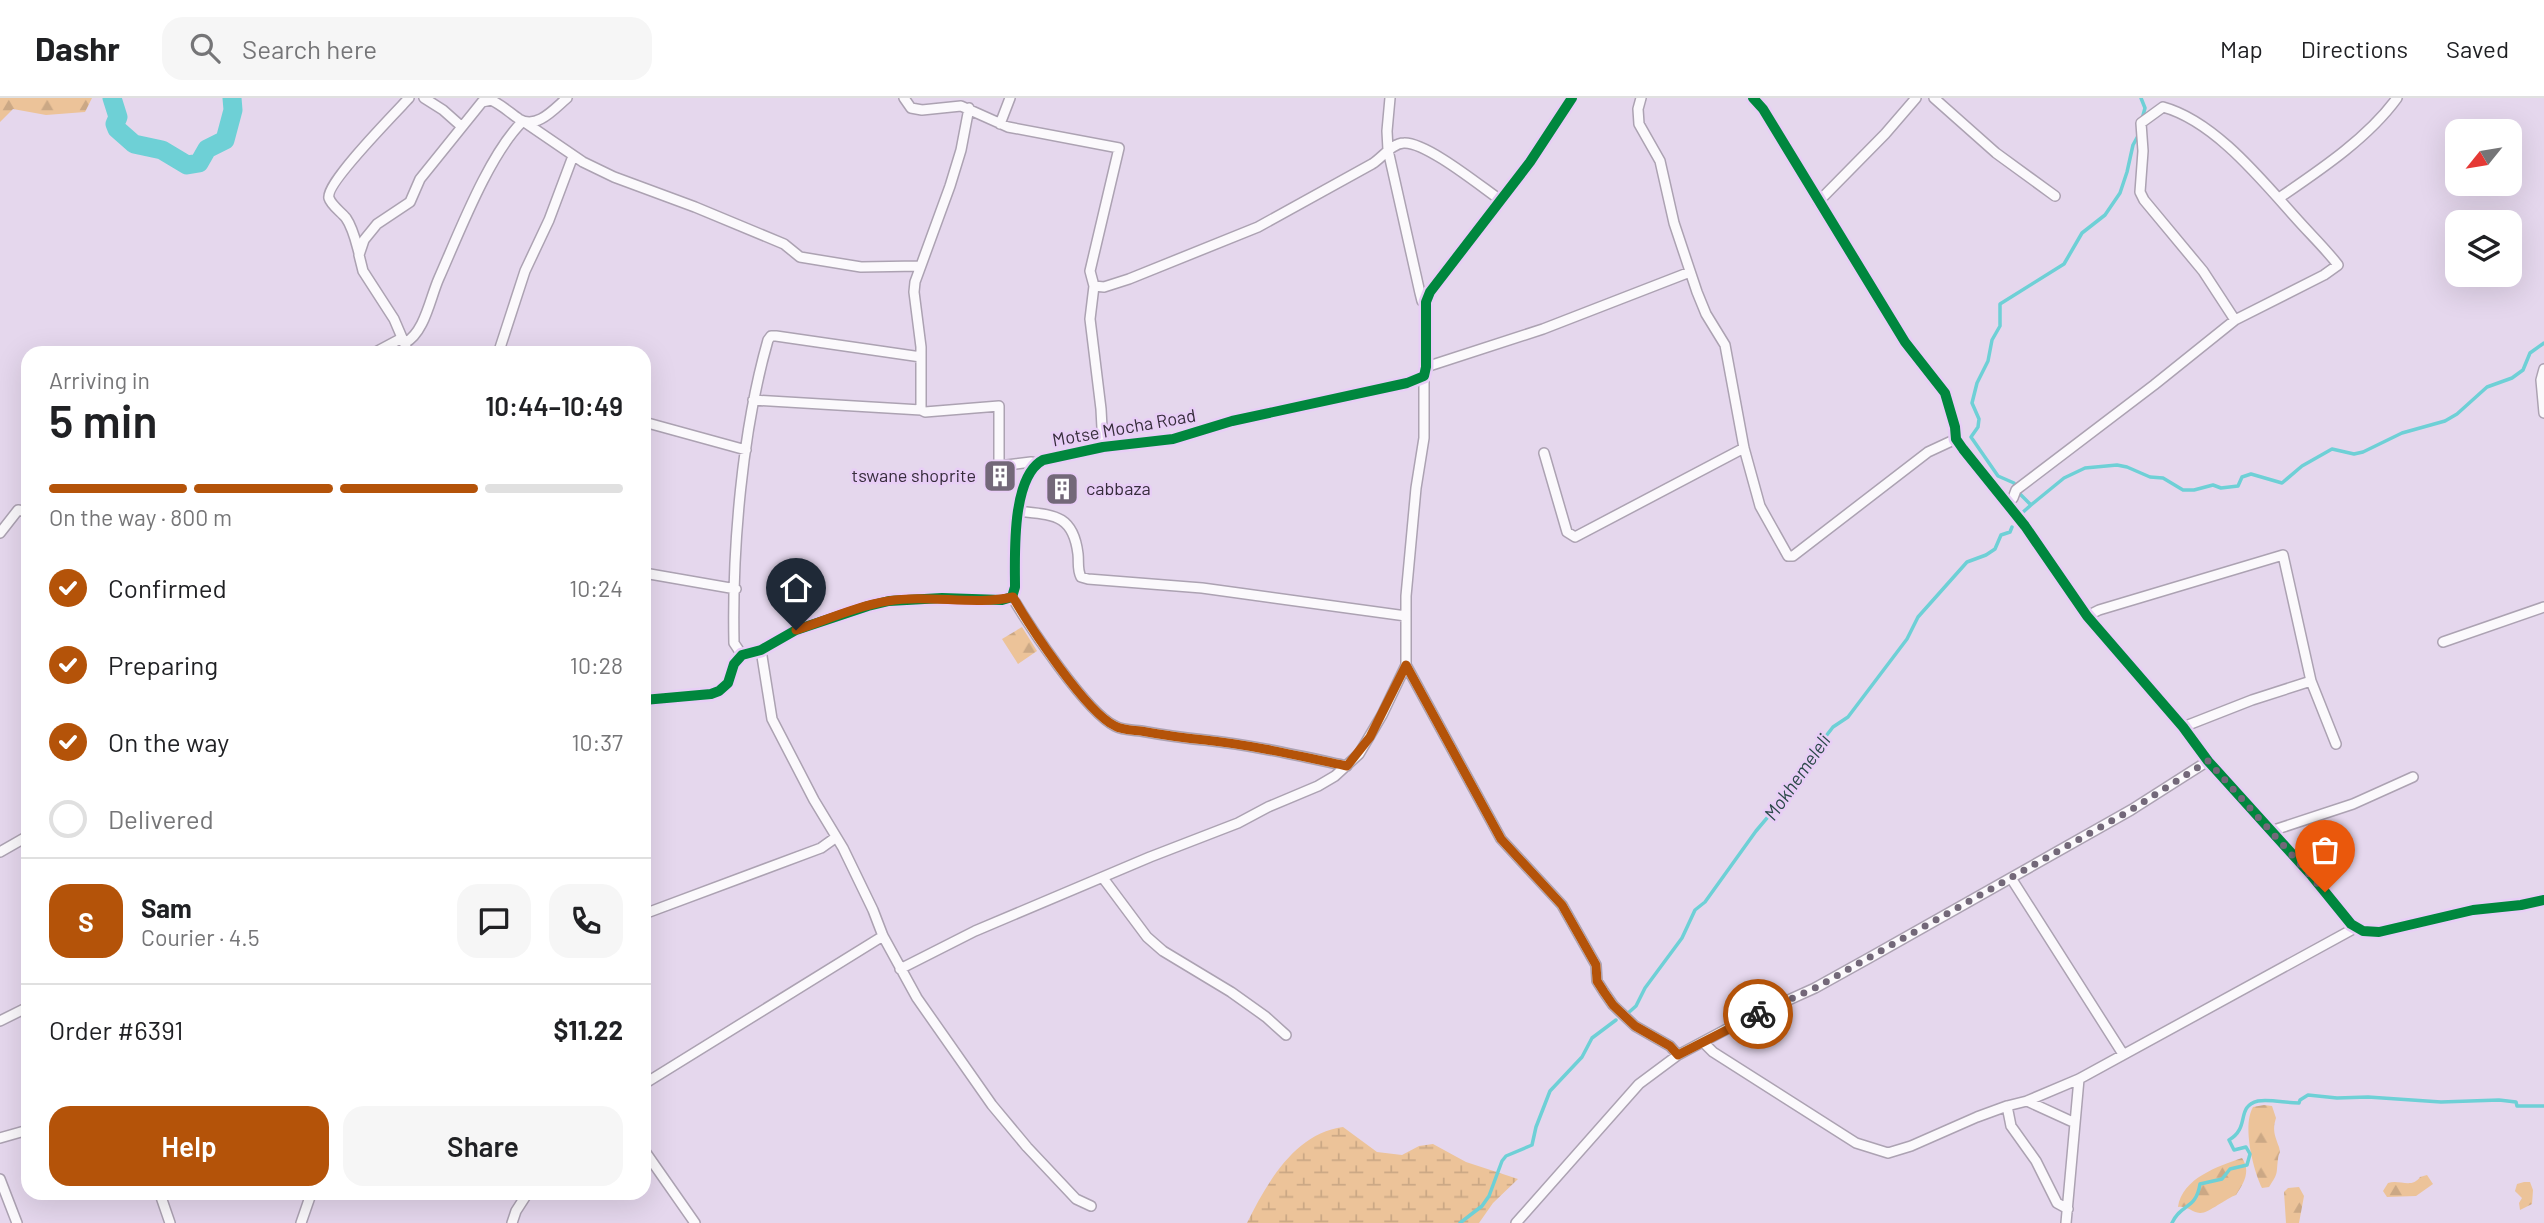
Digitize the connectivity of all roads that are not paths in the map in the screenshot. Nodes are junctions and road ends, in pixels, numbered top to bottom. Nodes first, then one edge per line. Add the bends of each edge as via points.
1 (409, 98) edge
2 (424, 98) edge
3 (567, 98) edge
4 (904, 98) edge
5 (1010, 98) edge
6 (1390, 98) edge
7 (1572, 98) edge
8 (1640, 98) edge
9 (1753, 98) edge
10 (1916, 98) edge
11 (1934, 98) edge
12 (2397, 98) edge
13 (2165, 102) edge
14 (969, 108) junction
15 (523, 121) junction
16 (1000, 124) junction
17 (461, 126) junction
18 (1388, 150) junction
19 (573, 156) junction
20 (2055, 197) dead end
21 (2279, 198) junction
22 (1499, 199) junction
23 (1818, 202) junction
24 (359, 255) junction
25 (919, 266) junction
26 (1690, 272) junction
27 (1094, 286) junction
28 (1426, 303) junction
29 (2235, 320) junction
30 (406, 346) edge
31 (501, 346) edge
32 (921, 357) junction
33 (2544, 369) edge
34 (1425, 372) junction
35 (753, 400) junction
36 (921, 410) junction
37 (2544, 413) edge
38 (651, 424) edge
39 (1955, 439) junction
40 (1103, 447) junction
41 (1744, 448) junction
42 (746, 450) junction
43 (1544, 453) dead end
44 (1037, 463) junction
45 (2006, 504) junction
46 (21, 511) edge
47 (1017, 511) junction
48 (0, 533) edge
49 (651, 574) edge
50 (736, 589) junction
51 (1013, 597) junction
52 (2544, 607) edge
53 (1406, 616) junction
54 (2087, 616) junction
55 (2443, 642) dead end
56 (761, 650) junction
57 (742, 655) junction
58 (1406, 665) junction
59 (2311, 681) junction
60 (651, 700) edge
61 (2183, 727) junction
62 (2336, 744) dead end
63 (2208, 761) junction
64 (1347, 766) junction
65 (2413, 777) dead end
66 (2271, 831) junction
67 (835, 838) junction
68 (21, 842) edge
69 (0, 852) edge
70 (1102, 878) junction
71 (2011, 878) junction
72 (2544, 900) edge
73 (651, 911) edge
74 (2355, 928) junction
75 (883, 936) junction
76 (901, 969) junction
77 (21, 1010) edge
78 (0, 1021) edge
79 (1286, 1035) dead end
80 (1703, 1042) junction
81 (2123, 1054) junction
82 (1678, 1055) junction
83 (2079, 1079) junction
84 (651, 1080) edge
85 (2027, 1101) junction
86 (2007, 1106) junction
87 (2075, 1123) junction
88 (21, 1132) edge
89 (0, 1138) edge
90 (651, 1160) edge
91 (0, 1178) edge
92 (162, 1200) edge
93 (308, 1200) edge
94 (523, 1200) edge
95 (1091, 1206) dead end
96 (2068, 1209) junction
97 (17, 1223) edge
98 (170, 1223) edge
99 (301, 1223) edge
100 (512, 1223) edge
101 (695, 1223) edge
102 (1516, 1223) edge
103 (2066, 1223) edge

1 - 24 street via 328,192 347,220
2 - 17 street
3 - 15 street via 540,120
4 - 14 street via 917,110
5 - 16 street
6 - 18 street
7 - 22 street
8 - 26 street via 1639,124 1660,161
9 - 23 street
10 - 23 street
11 - 20 street
12 - 21 street via 2356,140
13 - 21 street via 2233,151
13 - 29 street via 2141,123 2140,192 2203,271
14 - 16 street
14 - 25 street via 950,186
15 - 17 street via 486,99
15 - 19 street
15 - 30 street via 482,184 416,335
16 - 27 street via 1119,148 1090,271
17 - 24 street via 420,179 410,202 377,224
18 - 22 street via 1402,143 1420,146
18 - 27 street via 1372,164 1258,227 1129,279
18 - 28 street
19 - 25 street via 614,177 775,240 808,260 860,267
19 - 31 street via 525,271
21 - 29 street via 2338,265
22 - 28 street via 1437,280
23 - 39 street via 1905,342 1945,393
24 - 30 street via 363,271
25 - 32 street via 914,292
26 - 34 street, Motse Mocha Road
26 - 41 street via 1706,314 1725,345
27 - 40 street via 1090,320
28 - 34 street
29 - 45 street via 2015,490
32 - 35 street via 771,336
32 - 36 street
33 - 37 street
34 - 40 street, Motse Mocha Road via 1407,383 1232,421 1173,439
34 - 53 street via 1424,438
35 - 36 street
35 - 42 street
36 - 44 street via 999,406 999,467
38 - 42 street
39 - 41 street via 1928,452 1790,557 1760,506
39 - 45 street
40 - 44 street, Motse Mocha Road
41 - 43 street via 1575,537 1567,532
42 - 50 street
44 - 47 street, Motse Mocha Road
45 - 54 street
46 - 48 street
47 - 51 street, Motse Mocha Road
47 - 53 street via 1064,520 1071,527 1078,571 1088,579 1202,588
49 - 50 street
50 - 57 street via 734,643
51 - 56 street via 889,601 796,630
51 - 64 street via 1070,679 1098,714 1116,727
52 - 55 street
53 - 58 street
54 - 59 street via 2283,555
54 - 61 street
56 - 57 street
56 - 67 street via 772,719
57 - 60 street via 719,691
58 - 64 street via 1370,737
58 - 82 street via 1501,839 1562,905 1613,1005
59 - 61 street
59 - 62 street
61 - 63 street
63 - 66 street
63 - 71 street
64 - 70 street via 1318,786 1238,823
65 - 66 street via 2353,804
66 - 74 street
67 - 73 street via 821,848
67 - 75 street
68 - 69 street
70 - 76 street via 975,931
70 - 79 street via 1163,951 1231,992
71 - 80 street via 1815,988
71 - 81 street
72 - 74 street via 2473,910 2379,932
74 - 81 street
75 - 76 street
75 - 84 street
76 - 95 street via 992,1105 1076,1199
77 - 78 street
80 - 82 street
80 - 86 street via 1856,1143 1888,1153
81 - 83 street
82 - 102 street via 1639,1084
83 - 85 street
83 - 87 street
85 - 86 street
85 - 87 street
86 - 96 street via 2011,1126 2036,1161 2057,1203
87 - 96 street
88 - 89 street
90 - 101 street
91 - 97 street
92 - 98 street
93 - 99 street
94 - 100 street
96 - 103 street

